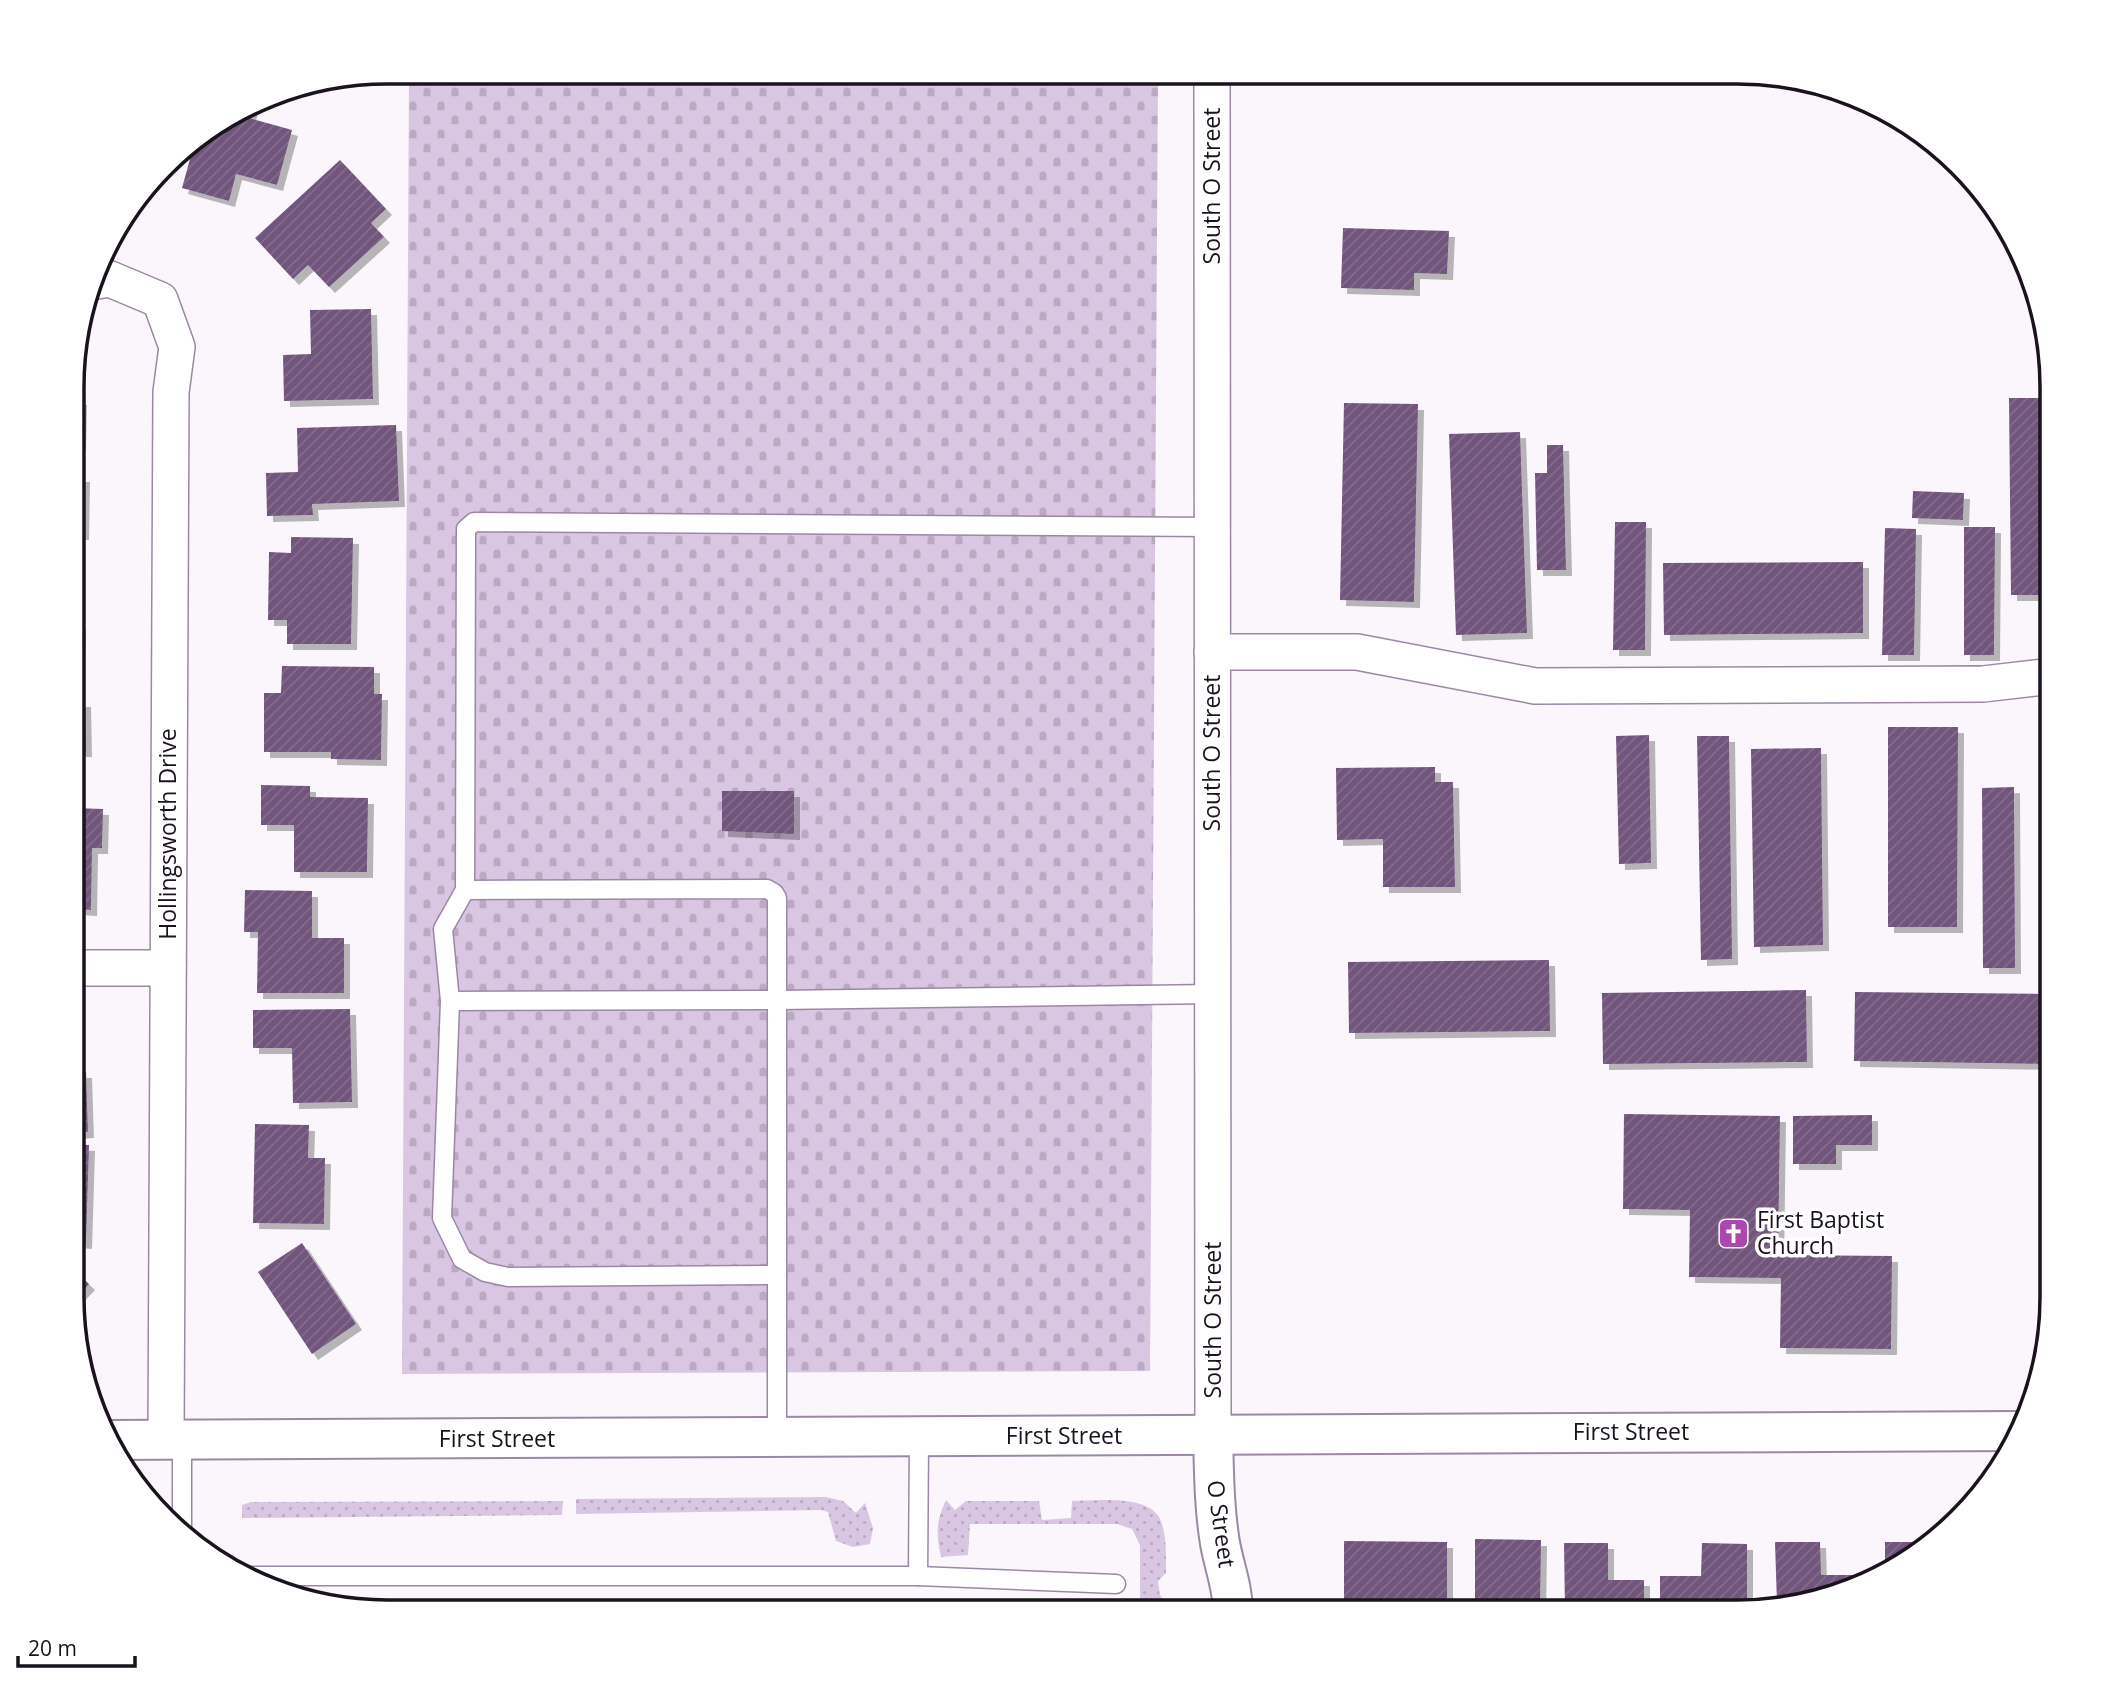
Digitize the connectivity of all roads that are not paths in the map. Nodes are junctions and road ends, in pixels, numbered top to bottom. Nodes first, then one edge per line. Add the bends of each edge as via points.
1 (1212, 84) edge
2 (104, 280) edge
3 (1212, 527) junction
4 (1212, 652) junction
5 (2040, 677) edge
6 (465, 890) junction
7 (84, 968) edge
8 (168, 968) junction
9 (1212, 994) junction
10 (777, 1000) junction
11 (450, 1001) junction
12 (777, 1275) junction
13 (2009, 1431) edge
14 (1213, 1435) junction
15 (777, 1437) junction
16 (919, 1437) junction
17 (120, 1440) edge
18 (174, 1440) junction
19 (181, 1519) edge
20 (269, 1576) edge
21 (918, 1576) junction
22 (1116, 1584) dead end
23 (1233, 1600) edge

1 - 3 street, South O Street
2 - 8 street, Hollingsworth Drive via 160,299 177,347 171,392
3 - 4 street, South O Street
3 - 6 lane via 474,522 466,529
4 - 5 street via 1357,652 1535,685 1983,684
4 - 9 street, South O Street
6 - 10 lane via 767,889 777,898
6 - 11 lane via 443,929
7 - 8 street
8 - 18 street, Hollingsworth Drive
9 - 10 lane
9 - 14 street, South O Street
10 - 11 lane
10 - 12 lane
11 - 12 lane via 442,1218 462,1259 485,1272 508,1277
12 - 15 lane
13 - 14 street, First Street
14 - 16 street, First Street
14 - 23 street, O Street via 1214,1500
15 - 16 street, First Street
15 - 18 street, First Street
16 - 21 lane
17 - 18 street, First Street
18 - 19 lane
20 - 21 lane
21 - 22 lane

